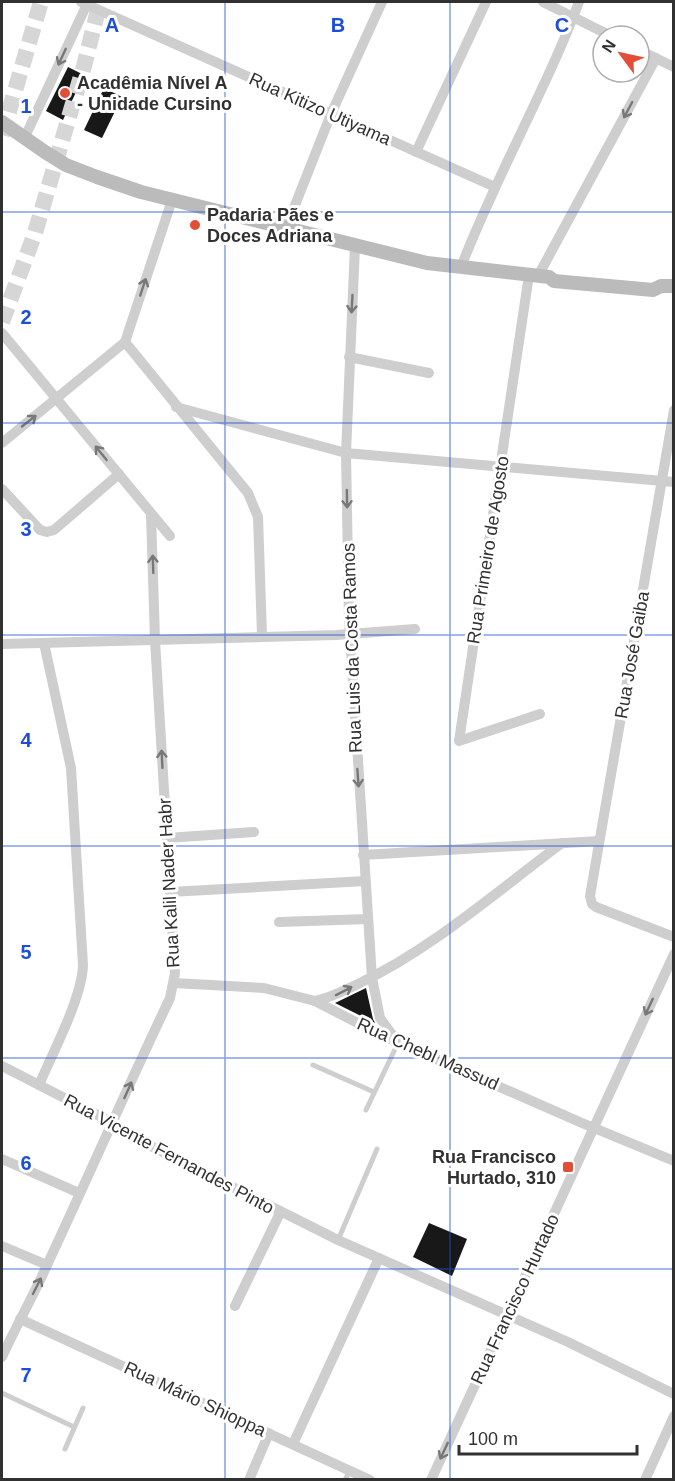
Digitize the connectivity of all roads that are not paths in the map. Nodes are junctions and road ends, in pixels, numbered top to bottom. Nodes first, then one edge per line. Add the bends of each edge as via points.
1 (85, 2) edge
2 (382, 2) edge
3 (486, 2) edge
4 (543, 2) edge
5 (579, 2) edge
6 (573, 17) junction
7 (591, 26) edge
8 (651, 56) edge
9 (656, 58) junction
10 (674, 66) edge
11 (331, 114) junction
12 (2, 122) edge
13 (24, 139) junction
14 (416, 153) junction
15 (495, 187) junction
16 (172, 200) junction
17 (286, 228) junction
18 (355, 246) junction
19 (461, 267) junction
20 (539, 276) junction
21 (670, 285) edge
22 (2, 333) edge
23 (125, 342) junction
24 (349, 357) junction
25 (429, 373) dead end
26 (57, 399) junction
27 (176, 407) junction
28 (674, 410) edge
29 (2, 443) edge
30 (346, 453) junction
31 (501, 468) junction
32 (119, 474) junction
33 (668, 482) edge
34 (2, 489) edge
35 (151, 515) junction
36 (170, 536) dead end
37 (415, 628) dead end
38 (350, 634) junction
39 (262, 635) junction
40 (155, 640) junction
41 (2, 644) edge
42 (45, 644) junction
43 (540, 714) dead end
44 (254, 832) dead end
45 (167, 838) junction
46 (598, 841) junction
47 (562, 843) junction
48 (363, 855) junction
49 (365, 881) junction
50 (170, 892) junction
51 (368, 919) junction
52 (279, 922) dead end
53 (674, 937) edge
54 (674, 954) edge
55 (372, 978) junction
56 (174, 983) junction
57 (315, 1001) junction
58 (398, 1043) junction
59 (313, 1065) dead end
60 (2, 1066) edge
61 (39, 1085) junction
62 (374, 1092) junction
63 (366, 1110) dead end
64 (113, 1123) junction
65 (594, 1128) junction
66 (377, 1149) dead end
67 (2, 1158) edge
68 (674, 1161) edge
69 (79, 1193) junction
70 (280, 1213) junction
71 (338, 1240) junction
72 (2, 1246) edge
73 (379, 1258) junction
74 (47, 1265) junction
75 (235, 1306) dead end
76 (508, 1316) junction
77 (20, 1319) junction
78 (2, 1357) edge
79 (2, 1393) edge
80 (674, 1394) edge
81 (83, 1408) dead end
82 (674, 1416) edge
83 (74, 1427) junction
84 (269, 1433) junction
85 (293, 1444) junction
86 (65, 1449) dead end
87 (347, 1475) edge
88 (249, 1479) edge
89 (370, 1479) edge
90 (431, 1479) edge
91 (645, 1479) edge

1 - 11 street, Rua Kitizo Utiyama
1 -> 13 street
2 - 11 street
3 - 14 street
4 - 6 street
5 - 6 street
6 - 7 street
6 - 15 street
8 - 9 street
9 - 10 street
9 -> 20 street
11 - 14 street, Rua Kitizo Utiyama
11 - 17 street
12 - 13 main road
13 - 16 main road via 66,165
14 - 15 street, Rua Kitizo Utiyama
15 - 19 street
16 - 17 main road
23 -> 16 street
17 - 18 main road
18 - 19 main road
18 -> 24 street, Rua Luis da Costa Ramos
19 - 20 main road
20 - 21 main road via 555,273
20 - 31 street, Rua Primeiro de Agosto
22 - 26 street
23 - 26 street
23 - 27 street
24 - 25 street
24 - 30 street, Rua Luis da Costa Ramos
29 -> 26 street
32 -> 26 street
27 - 30 street
27 - 39 street via 255,505
28 - 33 street, Rua José Gaiba
30 - 31 street
30 -> 38 street, Rua Luis da Costa Ramos
31 - 33 street
31 - 43 street, Rua Primeiro de Agosto via 459,741
32 - 34 street via 47,532 40,530
32 - 35 street
33 - 46 street, Rua José Gaiba
35 - 36 street
40 -> 35 street, Rua Kalil Nader Habr
37 - 38 street
38 - 39 street
38 -> 48 street, Rua Luis da Costa Ramos
39 - 40 street
40 - 42 street
45 -> 40 street, Rua Kalil Nader Habr
41 - 42 street
42 - 61 street via 71,768 83,965 77,995
44 - 45 street
45 - 50 street, Rua Kalil Nader Habr
46 - 47 street
46 - 53 street, Rua José Gaiba via 590,900 596,907
47 - 48 street
47 - 55 street via 428,944
48 - 49 street, Rua Luis da Costa Ramos
49 - 50 street
49 - 51 street, Rua Luis da Costa Ramos
50 - 56 street, Rua Kalil Nader Habr
51 - 52 street
51 - 55 street, Rua Luis da Costa Ramos
54 -> 65 street, Rua Francisco Hurtado
57 -> 55 street via 329,999
55 - 58 street, Rua Luis da Costa Ramos via 380,1018
56 - 57 street, Rua Chebl Massud via 264,988
64 -> 56 street, Rua Kalil Nader Habr
57 - 58 street, Rua Chebl Massud
58 - 62 lane
58 - 65 street, Rua Chebl Massud
59 - 62 lane
60 - 61 street, Rua Vicente Fernandes Pinto
61 - 64 street, Rua Vicente Fernandes Pinto
62 - 63 lane
64 - 69 street, Rua Kalil Nader Habr
64 - 70 street, Rua Vicente Fernandes Pinto via 127,1134
65 - 68 street, Rua Chebl Massud
65 - 76 street, Rua Francisco Hurtado
66 - 71 lane
67 - 69 street
69 - 74 street, Rua Kalil Nader Habr
70 - 71 street, Rua Vicente Fernandes Pinto
70 - 75 street
71 - 73 street, Rua Vicente Fernandes Pinto
72 - 74 street
73 - 76 street, Rua Vicente Fernandes Pinto
73 - 85 street
77 -> 74 street, Rua Kalil Nader Habr
76 - 80 street, Rua Vicente Fernandes Pinto
76 -> 90 street, Rua Francisco Hurtado
77 - 78 street, Rua Kalil Nader Habr
77 - 84 street, Rua Mário Shioppa
79 - 83 lane
81 - 83 lane
82 - 91 street
83 - 86 lane
84 - 85 street, Rua Mário Shioppa
84 - 88 street
85 - 87 street, Rua Mário Shioppa
87 - 89 street, Rua Mário Shioppa

